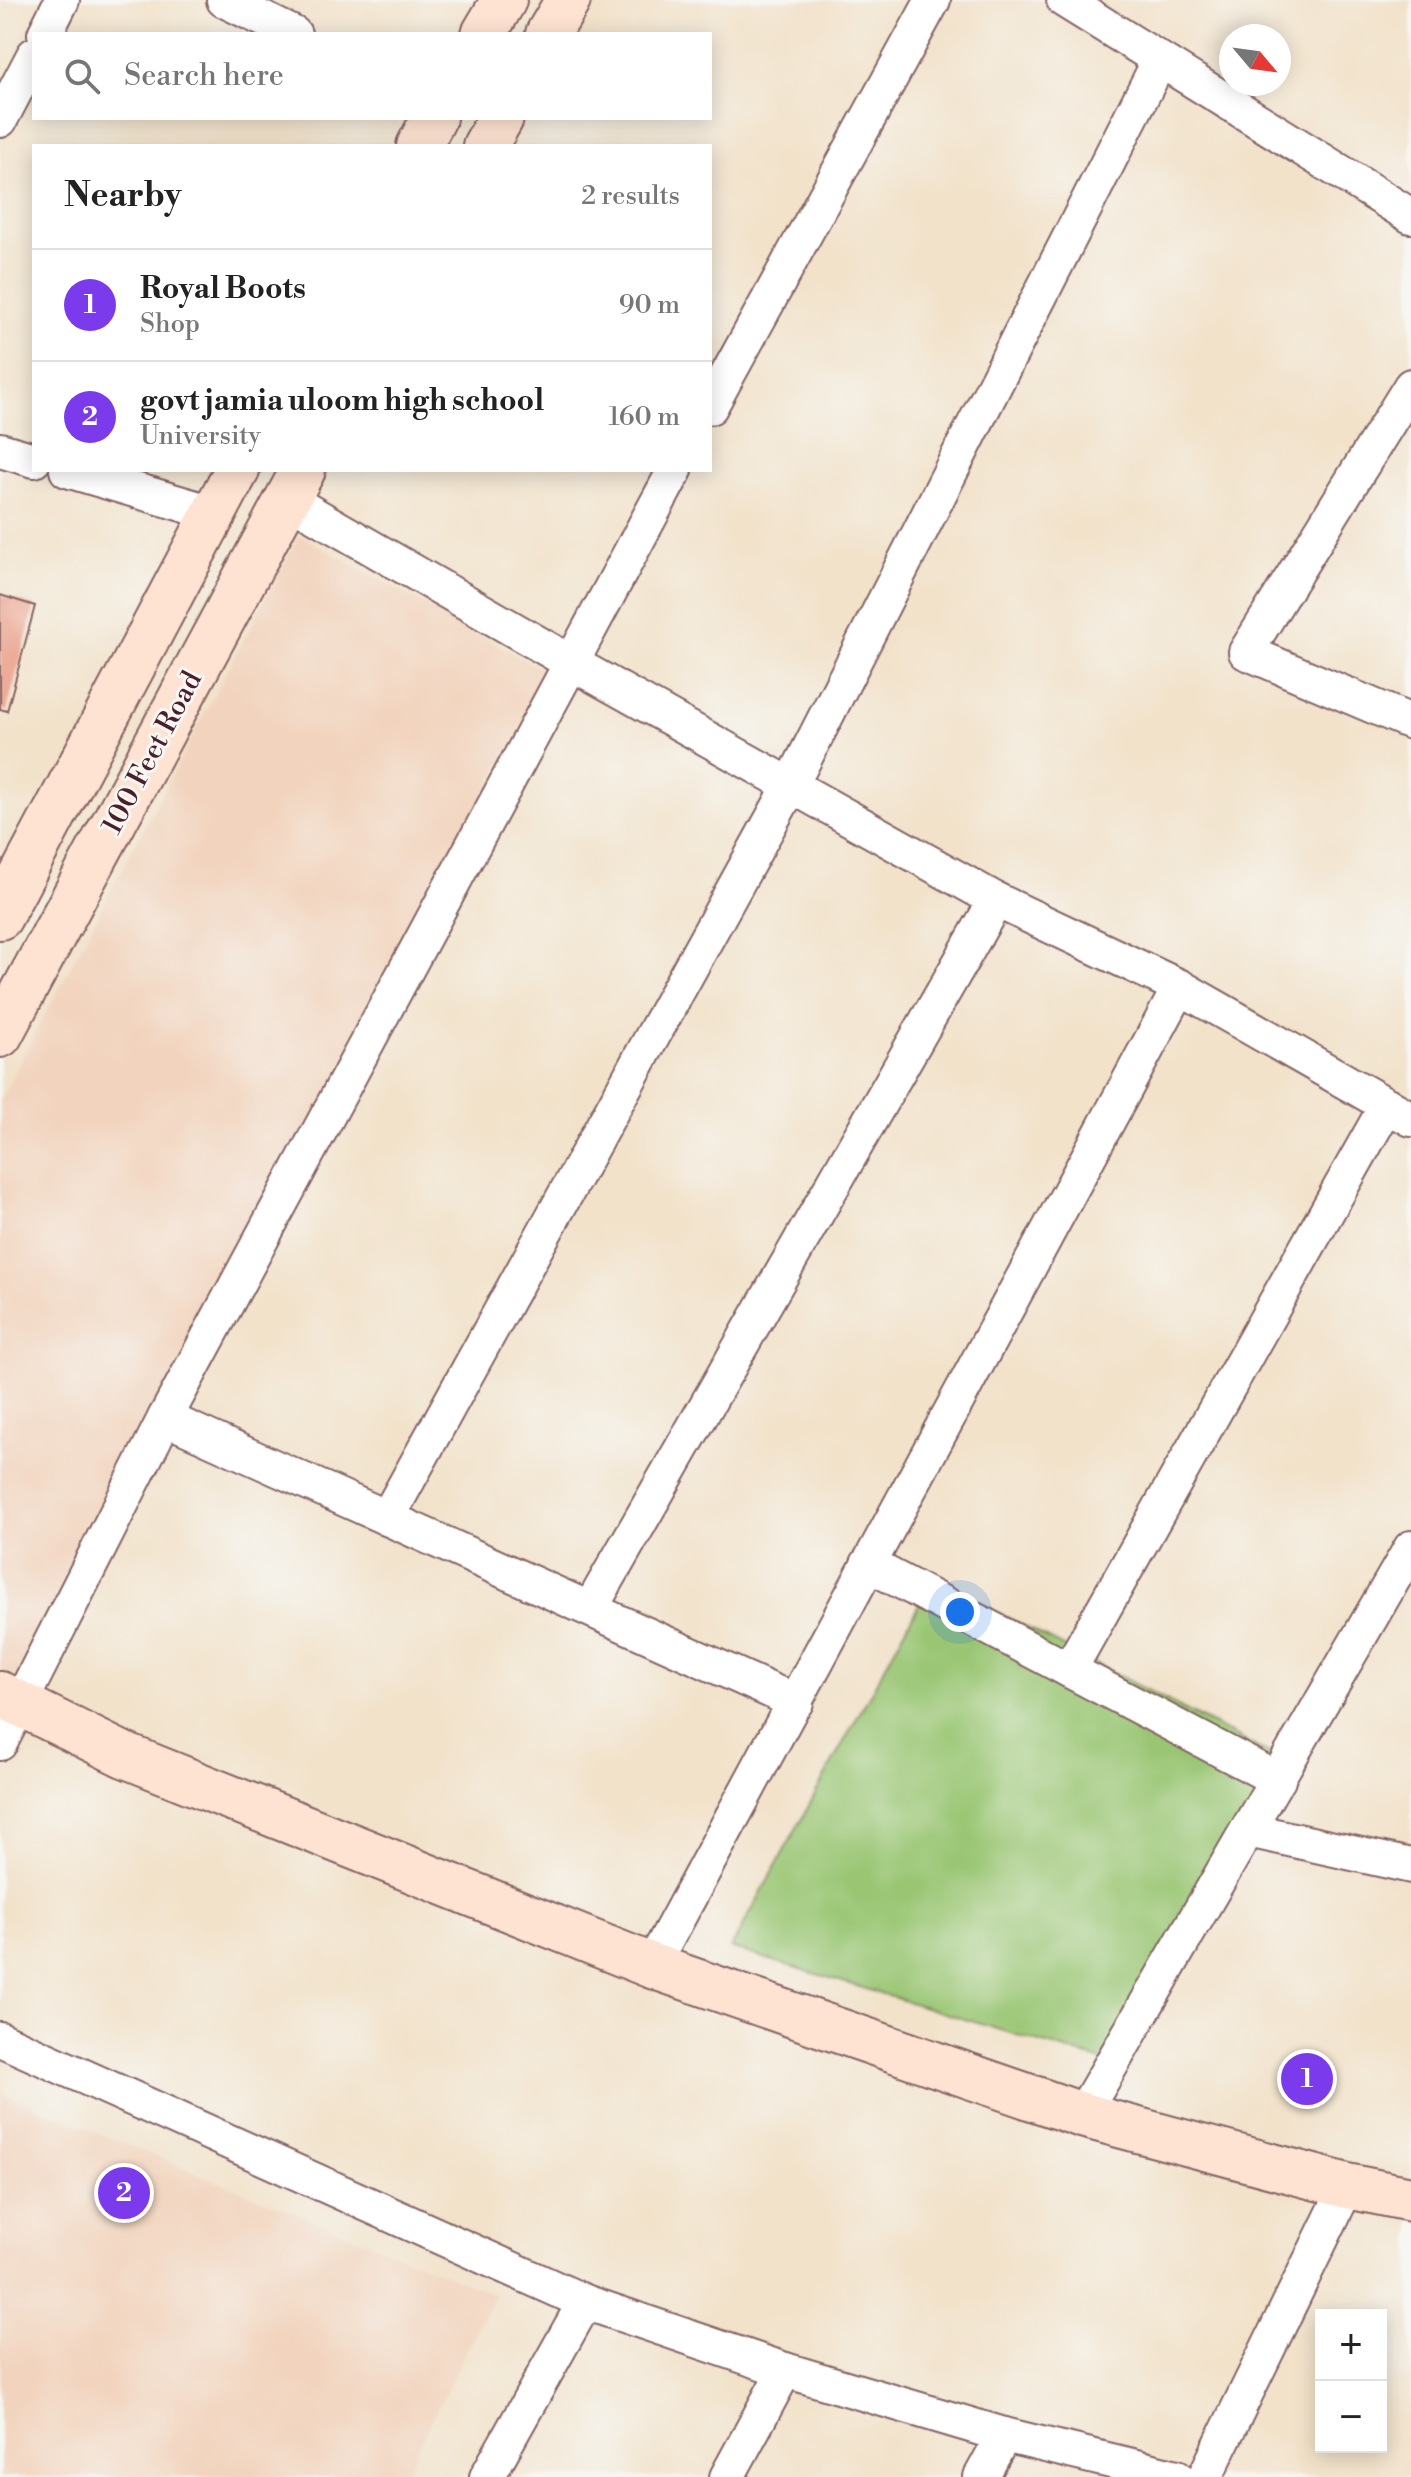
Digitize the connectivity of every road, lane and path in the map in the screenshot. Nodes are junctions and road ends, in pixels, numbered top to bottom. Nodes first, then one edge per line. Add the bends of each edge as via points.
1 (62, 0) edge
2 (224, 0) edge
3 (504, 0) edge
4 (568, 0) edge
5 (933, 0) edge
6 (1064, 0) edge
7 (268, 10) edge
8 (46, 32) edge
9 (292, 32) edge
10 (485, 32) edge
11 (549, 32) edge
12 (32, 59) edge
13 (1160, 60) junction
14 (0, 120) edge
15 (433, 120) edge
16 (500, 120) edge
17 (420, 144) edge
18 (486, 144) edge
19 (1411, 216) edge
20 (1411, 386) edge
21 (712, 403) edge
22 (0, 450) edge
23 (32, 459) edge
24 (74, 472) edge
25 (236, 472) edge
26 (674, 472) edge
27 (295, 485) edge
28 (213, 513) junction
29 (570, 662) junction
30 (1411, 722) edge
31 (791, 785) junction
32 (996, 900) junction
33 (0, 917) edge
34 (1180, 987) junction
35 (0, 1035) edge
36 (1399, 1112) edge
37 (165, 1418) junction
38 (387, 1518) junction
39 (1411, 1548) edge
40 (868, 1564) junction
41 (590, 1609) junction
42 (1069, 1670) junction
43 (10, 1699) edge
44 (796, 1702) junction
45 (0, 1743) edge
46 (1278, 1780) junction
47 (1248, 1830) junction
48 (1411, 1866) edge
49 (652, 1966) junction
50 (0, 2039) edge
51 (1082, 2115) junction
52 (1347, 2186) junction
53 (1411, 2199) edge
54 (585, 2302) junction
55 (785, 2370) junction
56 (1004, 2435) junction
57 (487, 2477) edge
58 (727, 2477) edge
59 (981, 2477) edge
60 (1177, 2477) edge
61 (1205, 2477) edge

1 - 8 street
2 - 7 street
3 - 10 main road
4 - 11 main road
5 - 21 street
6 - 13 street
7 - 9 street
12 - 14 street
13 - 19 street
13 - 31 street
15 - 17 main road
16 - 18 main road
20 - 30 street via 1246,652
22 - 23 street
24 - 28 street
25 - 28 main road, 100 Feet Road
26 - 29 street
27 - 29 street
27 - 35 main road, 100 Feet Road
28 - 33 main road, 100 Feet Road
29 - 31 street
29 - 37 street
31 - 32 street
31 - 38 street
32 - 34 street
32 - 41 street
34 - 36 street
34 - 40 street
36 - 42 street
37 - 38 street
37 - 43 street
38 - 41 street
39 - 46 street
40 - 42 street
40 - 44 street
41 - 44 street
42 - 46 street
43 - 45 street
43 - 49 main road via 124,1755
44 - 49 street
46 - 47 street
47 - 48 street
47 - 51 street
49 - 51 main road
50 - 54 street
51 - 52 main road
52 - 53 main road
52 - 61 street
54 - 55 street
54 - 57 street
55 - 56 street
55 - 58 street
56 - 59 street
56 - 60 street

